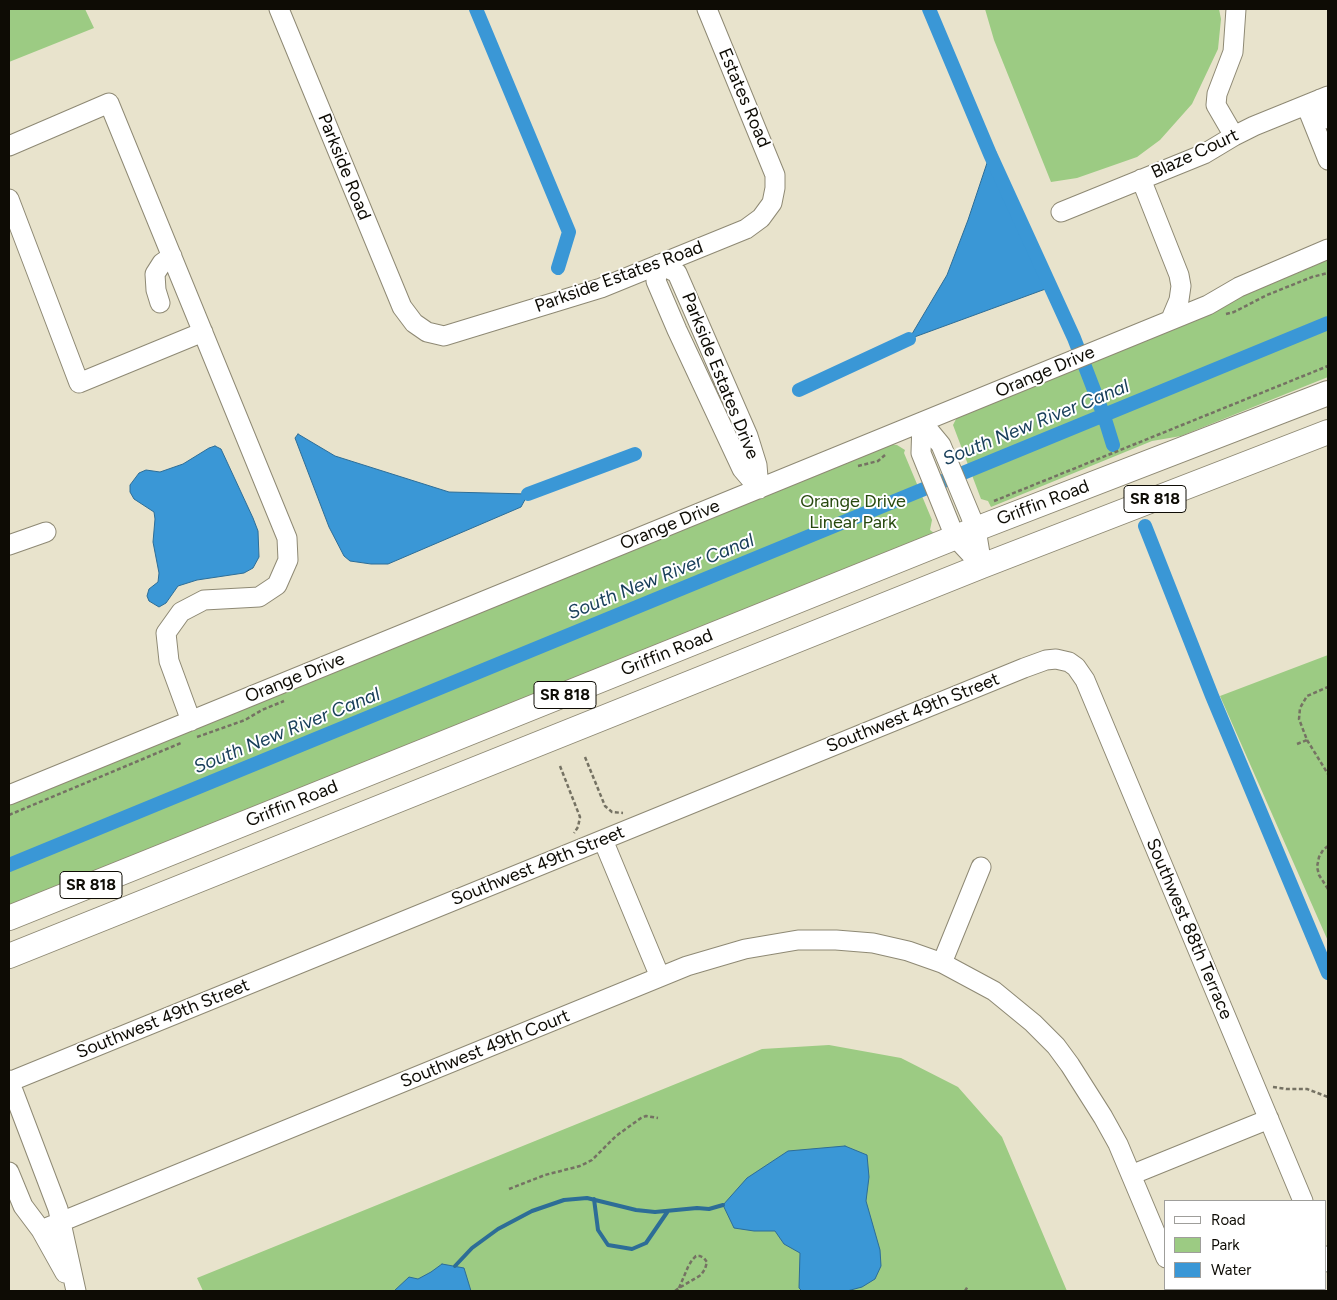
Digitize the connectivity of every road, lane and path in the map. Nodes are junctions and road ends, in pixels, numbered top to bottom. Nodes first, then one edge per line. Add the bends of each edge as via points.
1 (279, 9) edge
2 (706, 9) edge
3 (1236, 9) edge
4 (1318, 100) edge
5 (1328, 119) edge
6 (1234, 136) junction
7 (9, 146) edge
8 (1328, 160) edge
9 (1141, 180) junction
10 (775, 188) joint
11 (9, 199) edge
12 (1061, 212) dead end
13 (1328, 249) edge
14 (172, 256) junction
15 (659, 264) junction
16 (160, 303) dead end
17 (1171, 319) junction
18 (414, 324) joint
19 (203, 332) junction
20 (712, 352) junction
21 (692, 360) junction
22 (1328, 366) edge
23 (1328, 393) edge
24 (922, 422) junction
25 (1328, 432) edge
26 (759, 489) junction
27 (994, 501) dead end
28 (962, 524) junction
29 (46, 532) dead end
30 (9, 545) edge
31 (982, 566) junction
32 (1069, 662) joint
33 (1328, 687) edge
34 (192, 721) junction
35 (1307, 740) junction
36 (1297, 744) dead end
37 (585, 757) dead end
38 (560, 766) dead end
39 (1328, 774) edge
40 (9, 795) edge
41 (623, 813) dead end
42 (574, 833) dead end
43 (603, 840) junction
44 (1328, 846) edge
45 (981, 867) dead end
46 (1328, 889) edge
47 (9, 918) edge
48 (9, 956) edge
49 (942, 962) junction
50 (660, 978) junction
51 (9, 1081) edge
52 (1273, 1087) dead end
53 (1328, 1097) edge
54 (658, 1118) dead end
55 (1268, 1119) junction
56 (9, 1172) edge
57 (1131, 1175) junction
58 (509, 1189) dead end
59 (1303, 1200) edge
60 (60, 1223) junction
61 (41, 1230) junction
62 (1164, 1253) edge
63 (968, 1286) dead end
64 (677, 1290) edge
65 (76, 1291) edge
66 (965, 1291) edge

1 - 18 street, Parkside Road via 402,308
2 - 10 street, Estates Road via 771,163
3 - 6 street via 1233,52 1216,94 1216,105
4 - 5 street
4 - 6 street, Blaze Court
4 - 8 street
6 - 9 street, Blaze Court via 1204,154
7 - 14 street via 110,104
9 - 12 street, Blaze Court
9 - 17 street via 1179,275 1180,300
10 - 15 street, Parkside Estates Road via 772,202 761,218 746,229
11 - 19 street via 79,383
13 - 17 street, Orange Drive
14 - 16 street via 155,274
14 - 19 street
15 - 18 street, Parkside Estates Road via 600,288 444,336 427,332
15 - 20 street, Parkside Estates Drive via 677,273
15 - 21 street, Parkside Estates Drive via 656,281
17 - 24 street, Orange Drive
19 - 34 street via 287,538 288,560 277,586 259,597 204,600 181,612 166,633 169,661
20 - 21 street
20 - 26 street, Parkside Estates Drive via 748,436 757,465
21 - 26 street, Parkside Estates Drive via 742,469
22 - 27 path
23 - 28 main road, Griffin Road / SR 818
24 - 26 street, Orange Drive
24 - 28 street via 941,445
24 - 28 street via 921,453
25 - 31 main road, Griffin Road / SR 818
26 - 34 street, Orange Drive
28 - 31 street
28 - 47 main road, Griffin Road / SR 818
29 - 30 street
31 - 48 main road, Griffin Road / SR 818
32 - 43 street, Southwest 49th Street via 1046,660 1024,668
32 - 55 street, Southwest 88th Terrace via 1085,680
33 - 35 path via 1307,696 1300,708 1298,719
34 - 40 street, Orange Drive
35 - 36 path
35 - 39 path
37 - 41 path via 606,806 612,812
38 - 42 path via 580,818
43 - 50 street
43 - 51 street, Southwest 49th Street
44 - 46 path via 1318,857 1317,866 1319,876
45 - 49 street
49 - 50 street, Southwest 49th Court via 873,943 798,940 745,949
49 - 57 street, Southwest 49th Court via 994,992 1056,1046 1103,1117
50 - 60 street, Southwest 49th Court
51 - 60 street via 58,1209
52 - 53 path via 1307,1089
54 - 58 path via 640,1118 592,1160 580,1166
55 - 57 street
55 - 59 street, Southwest 88th Terrace
56 - 61 street via 23,1206
57 - 62 street, Southwest 49th Court
60 - 61 street, Southwest 49th Court
60 - 65 street
61 - 65 street
63 - 66 path
64 - 64 path via 702,1275 707,1262 704,1258 696,1256 692,1260

